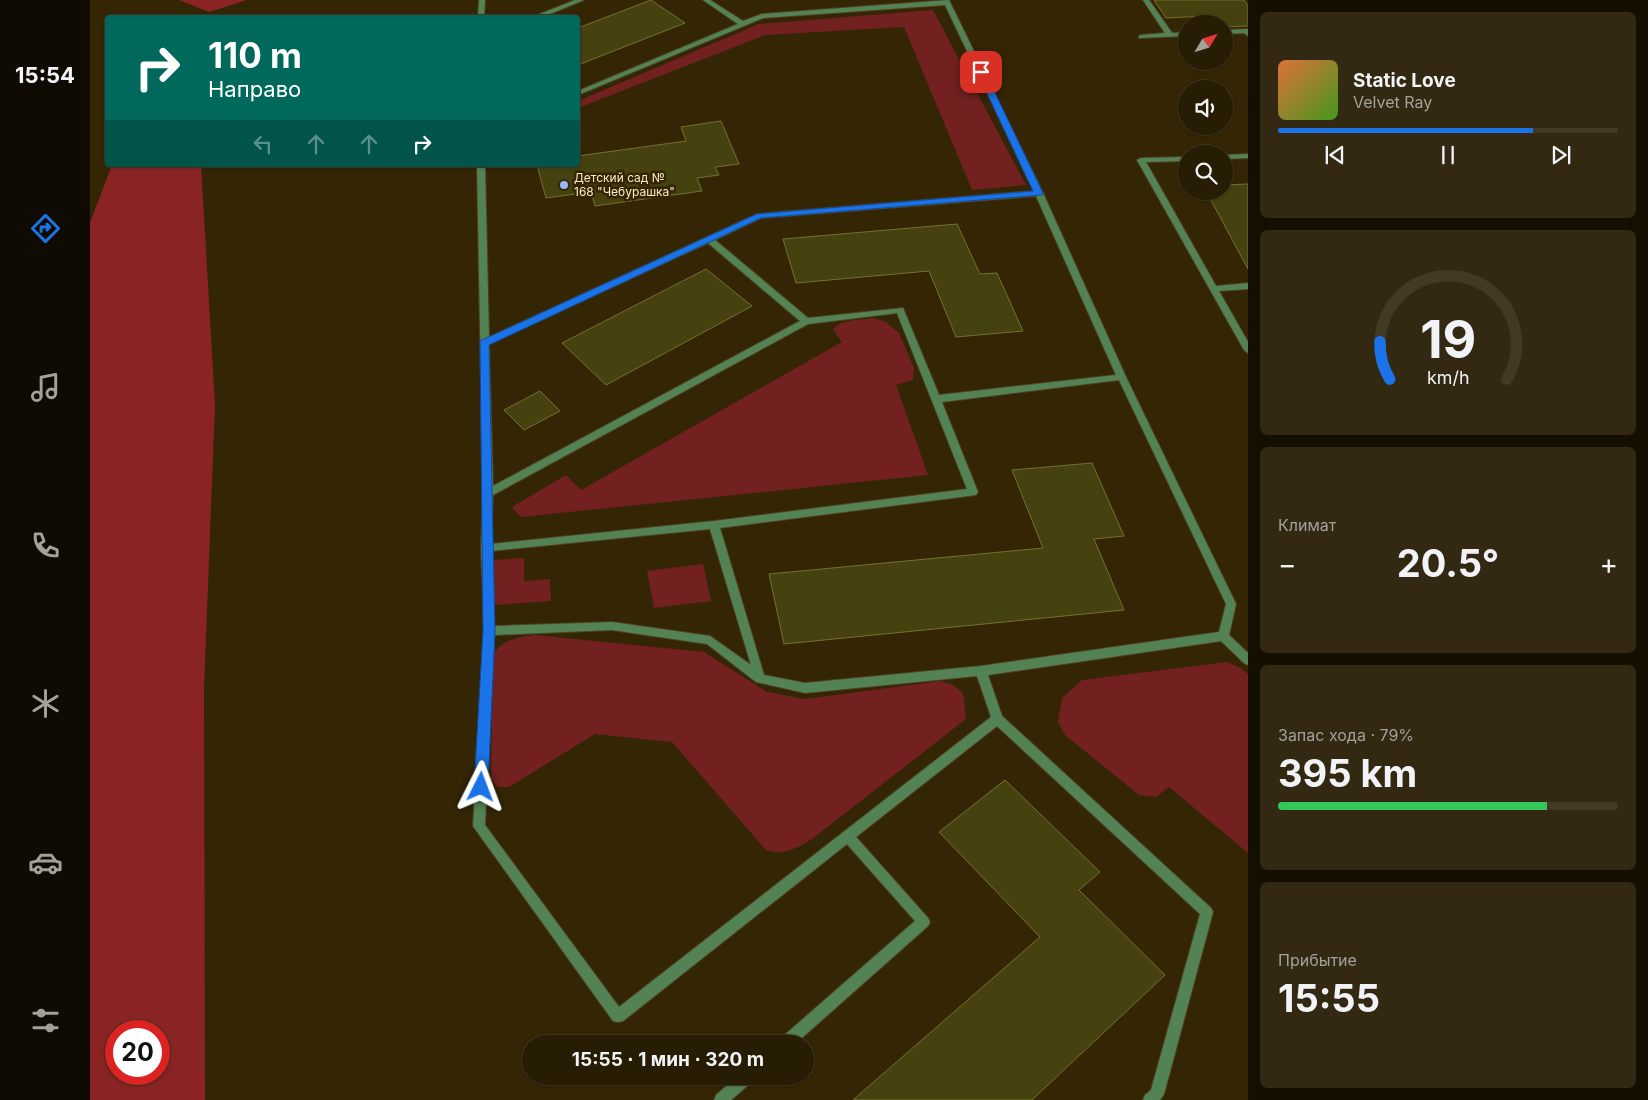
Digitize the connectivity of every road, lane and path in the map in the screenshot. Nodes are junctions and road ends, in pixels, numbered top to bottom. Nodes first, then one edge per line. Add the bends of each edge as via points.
1 (482, 0) edge
2 (581, 0) edge
3 (706, 0) edge
4 (1146, 0) edge
5 (947, 1) edge
6 (481, 15) edge
7 (542, 15) edge
8 (743, 24) junction
9 (1233, 32) edge
10 (1178, 34) edge
11 (1248, 34) edge
12 (1170, 35) junction
13 (1141, 37) dead end
14 (580, 92) edge
15 (1248, 156) edge
16 (1233, 157) edge
17 (1178, 159) edge
18 (482, 167) edge
19 (1039, 193) junction
20 (710, 239) junction
21 (1248, 286) edge
22 (1214, 289) junction
23 (806, 321) junction
24 (484, 343) junction
25 (1248, 350) edge
26 (1122, 377) junction
27 (936, 400) junction
28 (488, 493) junction
29 (714, 525) junction
30 (486, 548) junction
31 (489, 631) junction
32 (1223, 636) junction
33 (1248, 660) edge
34 (982, 671) junction
35 (760, 679) junction
36 (998, 719) junction
37 (848, 837) junction
38 (795, 1035) edge
39 (738, 1085) edge
40 (721, 1100) edge
41 (1150, 1100) edge

1 - 6 lane
2 - 7 lane
3 - 8 lane
4 - 12 lane
5 - 8 lane via 762,16
5 - 19 lane
8 - 14 lane
9 - 11 lane via 1246,31
10 - 12 lane
12 - 13 lane
15 - 16 lane
17 - 22 lane via 1140,160
18 - 24 lane
19 - 20 lane via 760,216
19 - 26 lane
20 - 23 lane
20 - 24 lane
21 - 22 lane
22 - 25 lane
23 - 27 lane via 900,310
23 - 28 lane
24 - 28 lane
26 - 27 lane
26 - 32 lane via 1230,604
27 - 29 lane via 973,492
28 - 30 lane
29 - 30 lane
29 - 35 lane
30 - 31 lane
31 - 35 lane via 612,626 710,640
31 - 37 lane via 479,826 618,1016
32 - 33 lane
32 - 34 lane
34 - 35 lane via 805,688
34 - 36 lane
36 - 37 lane
36 - 41 lane via 1207,912 1156,1094
37 - 38 lane via 924,922
39 - 40 lane

